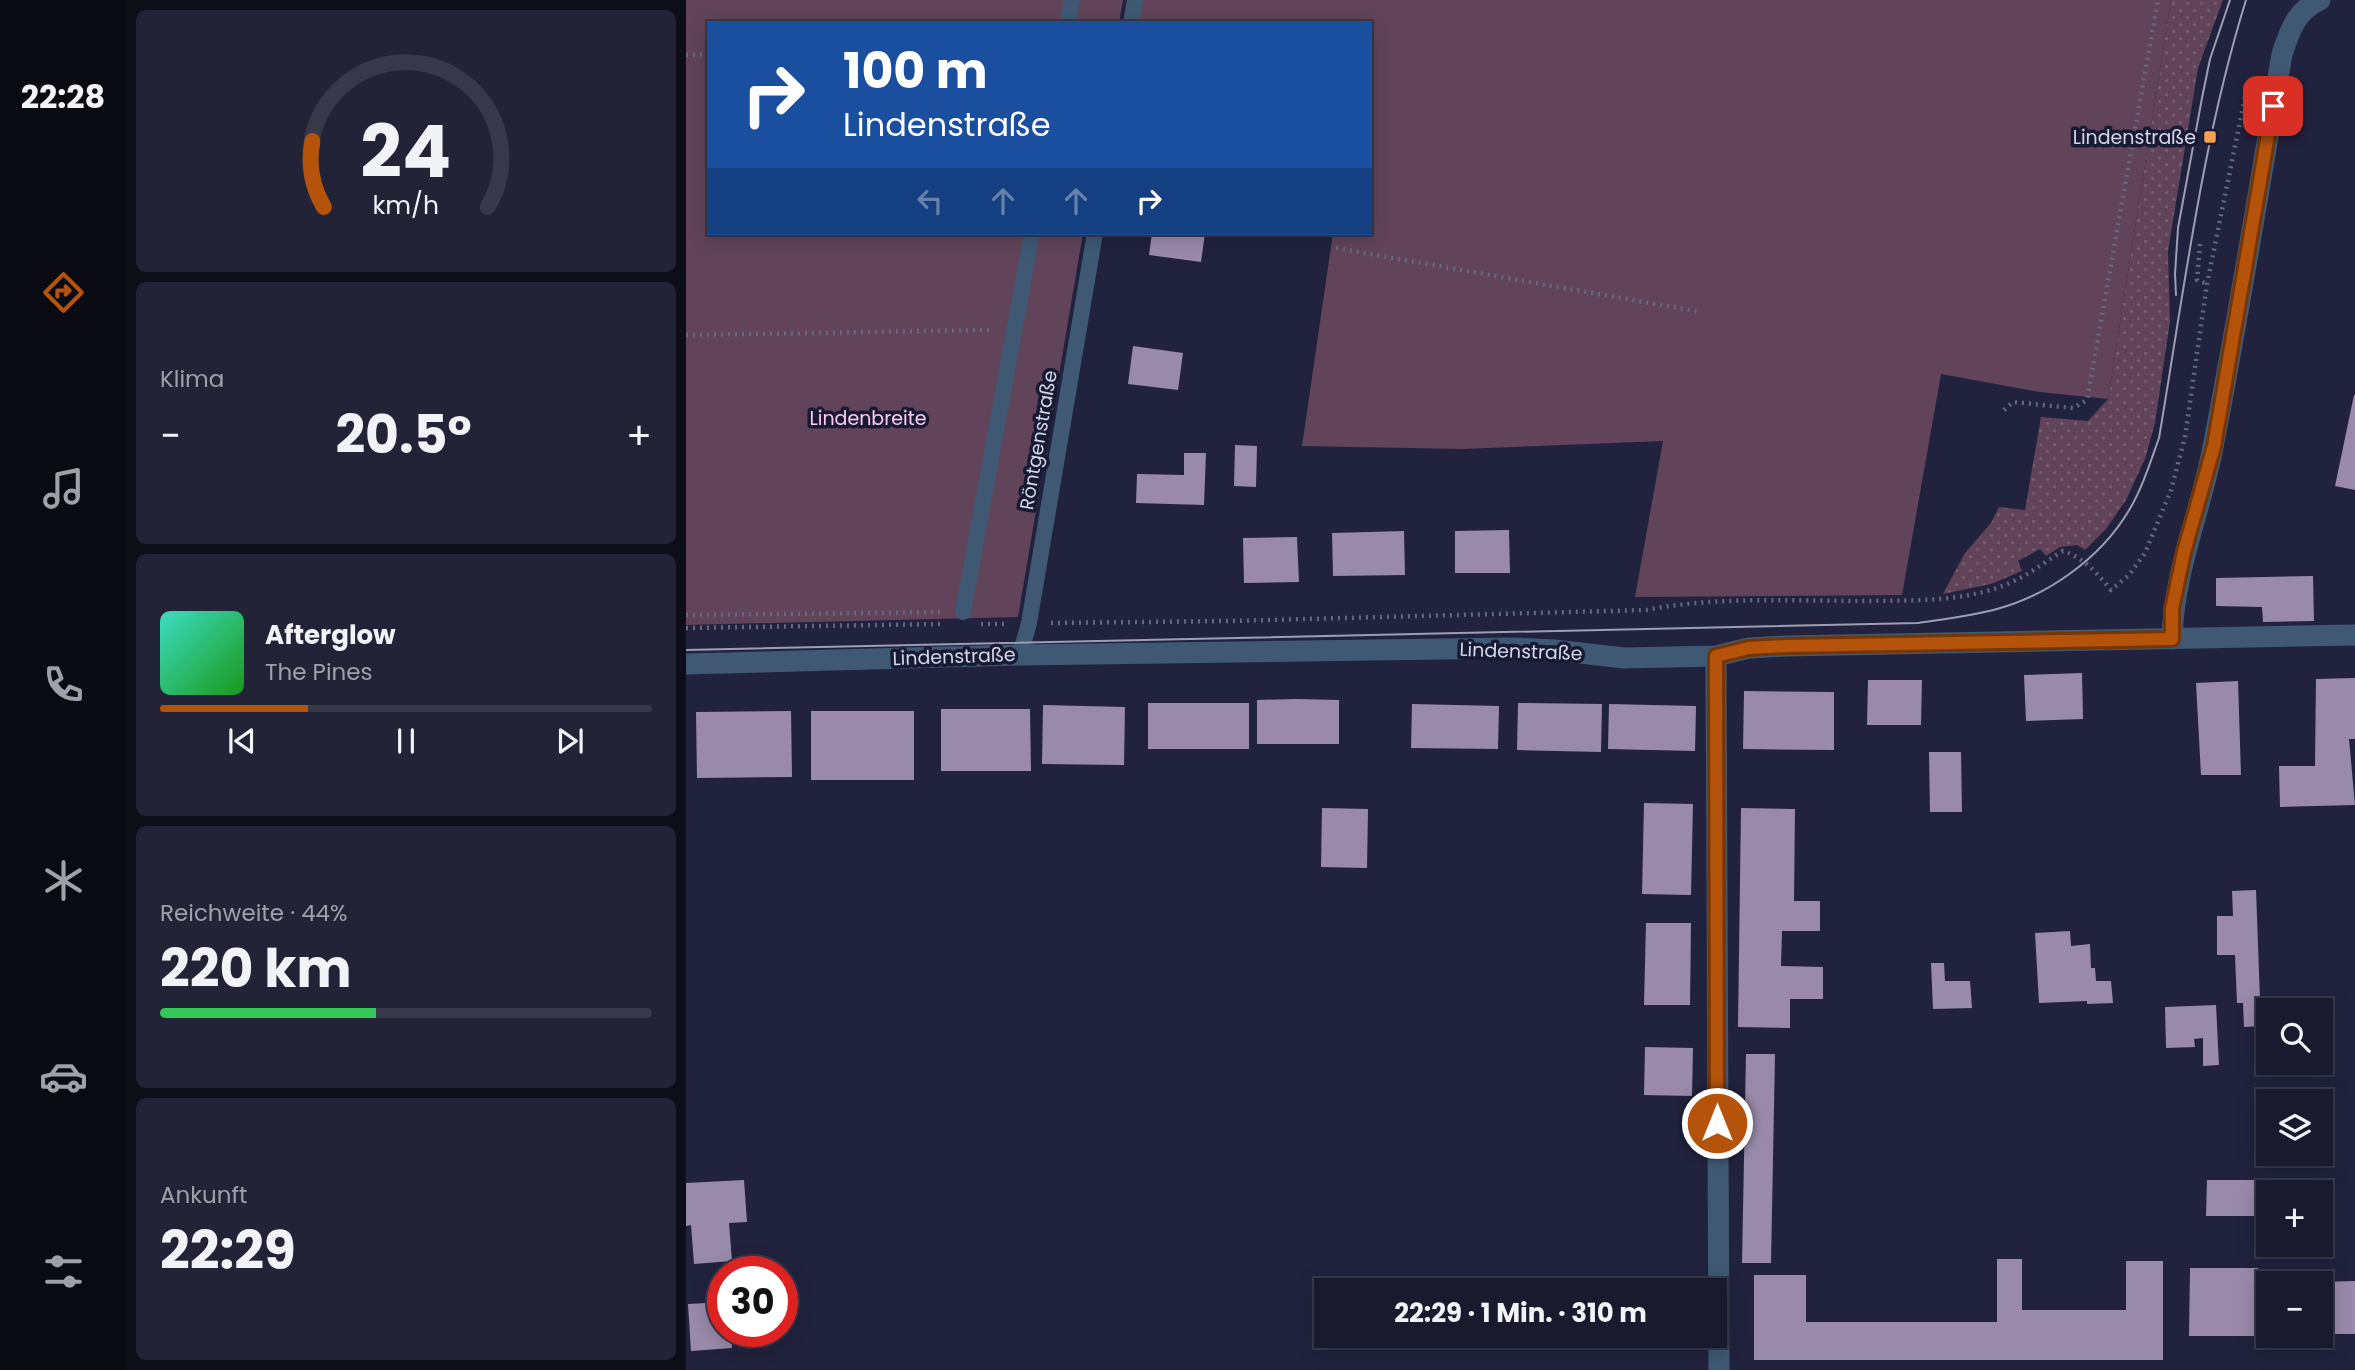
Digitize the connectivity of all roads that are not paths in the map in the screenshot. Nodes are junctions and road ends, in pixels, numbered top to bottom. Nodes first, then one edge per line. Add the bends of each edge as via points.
1 (1072, 0) edge
2 (1135, 0) edge
3 (2320, 0) edge
4 (1068, 21) edge
5 (1131, 21) edge
6 (1032, 235) edge
7 (1095, 235) edge
8 (968, 618) road end
9 (2355, 635) edge
10 (2172, 639) junction
11 (1020, 655) junction
12 (1716, 656) junction
13 (686, 664) edge
14 (1718, 1370) edge

1 - 4 lane
2 - 5 lane
3 - 10 street via 2307,6 2292,24 2282,54 2214,446 2184,552 2172,609
6 - 8 lane
7 - 11 lane, Röntgenstraße
9 - 10 street, Lindenstraße
10 - 12 street, Lindenstraße via 1786,646
11 - 12 street, Lindenstraße via 1513,648 1624,658
11 - 13 street, Lindenstraße
12 - 14 street

